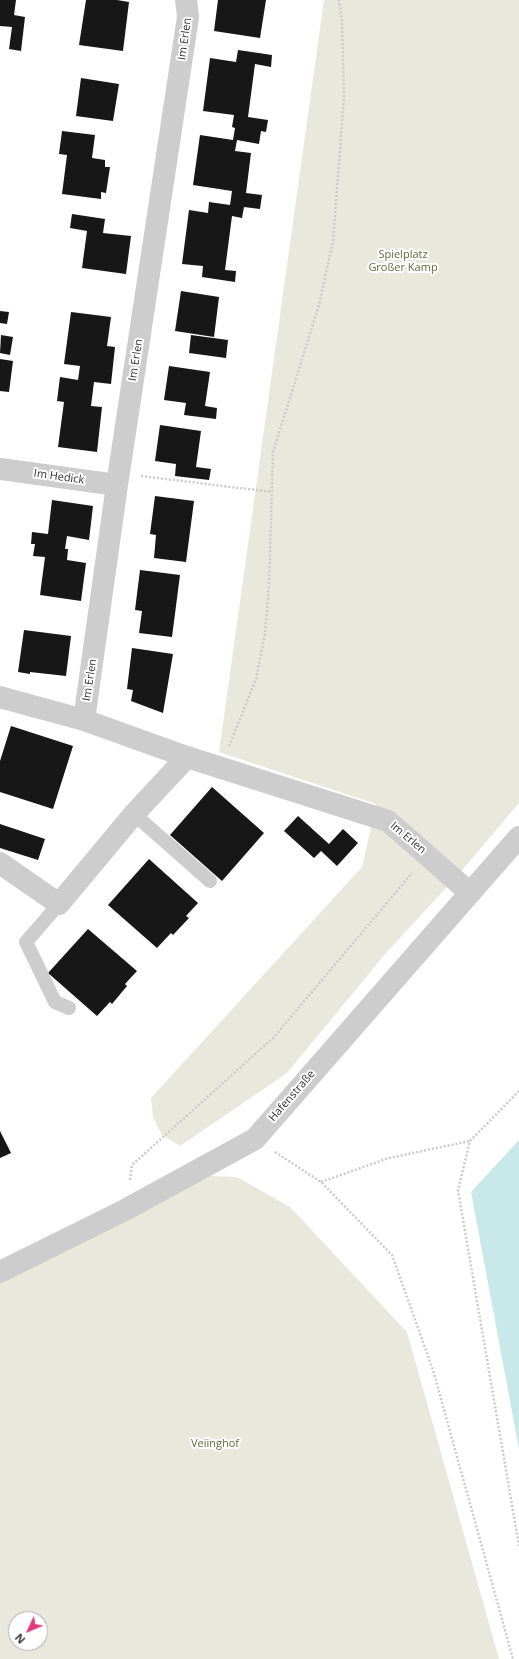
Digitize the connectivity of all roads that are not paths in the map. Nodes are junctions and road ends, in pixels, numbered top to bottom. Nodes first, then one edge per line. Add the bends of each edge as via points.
1 (186, 0) edge
2 (0, 469) edge
3 (118, 479) junction
4 (0, 697) edge
5 (84, 720) junction
6 (187, 757) junction
7 (134, 814) junction
8 (519, 837) edge
9 (0, 863) edge
10 (210, 881) dead end
11 (470, 893) junction
12 (59, 904) junction
13 (69, 1008) dead end
14 (0, 1272) edge

1 - 3 street, Im Erlen via 188,17
2 - 3 street, Im Hedick
3 - 5 street, Im Erlen
4 - 5 street, Im Erlen
5 - 6 street, Im Erlen
6 - 7 street
6 - 11 street, Im Erlen via 388,821
7 - 10 lane
7 - 12 street
8 - 11 street, Hafenstraße
9 - 12 street
11 - 14 street, Hafenstraße via 255,1139 125,1210
12 - 13 lane via 26,942 55,1002

